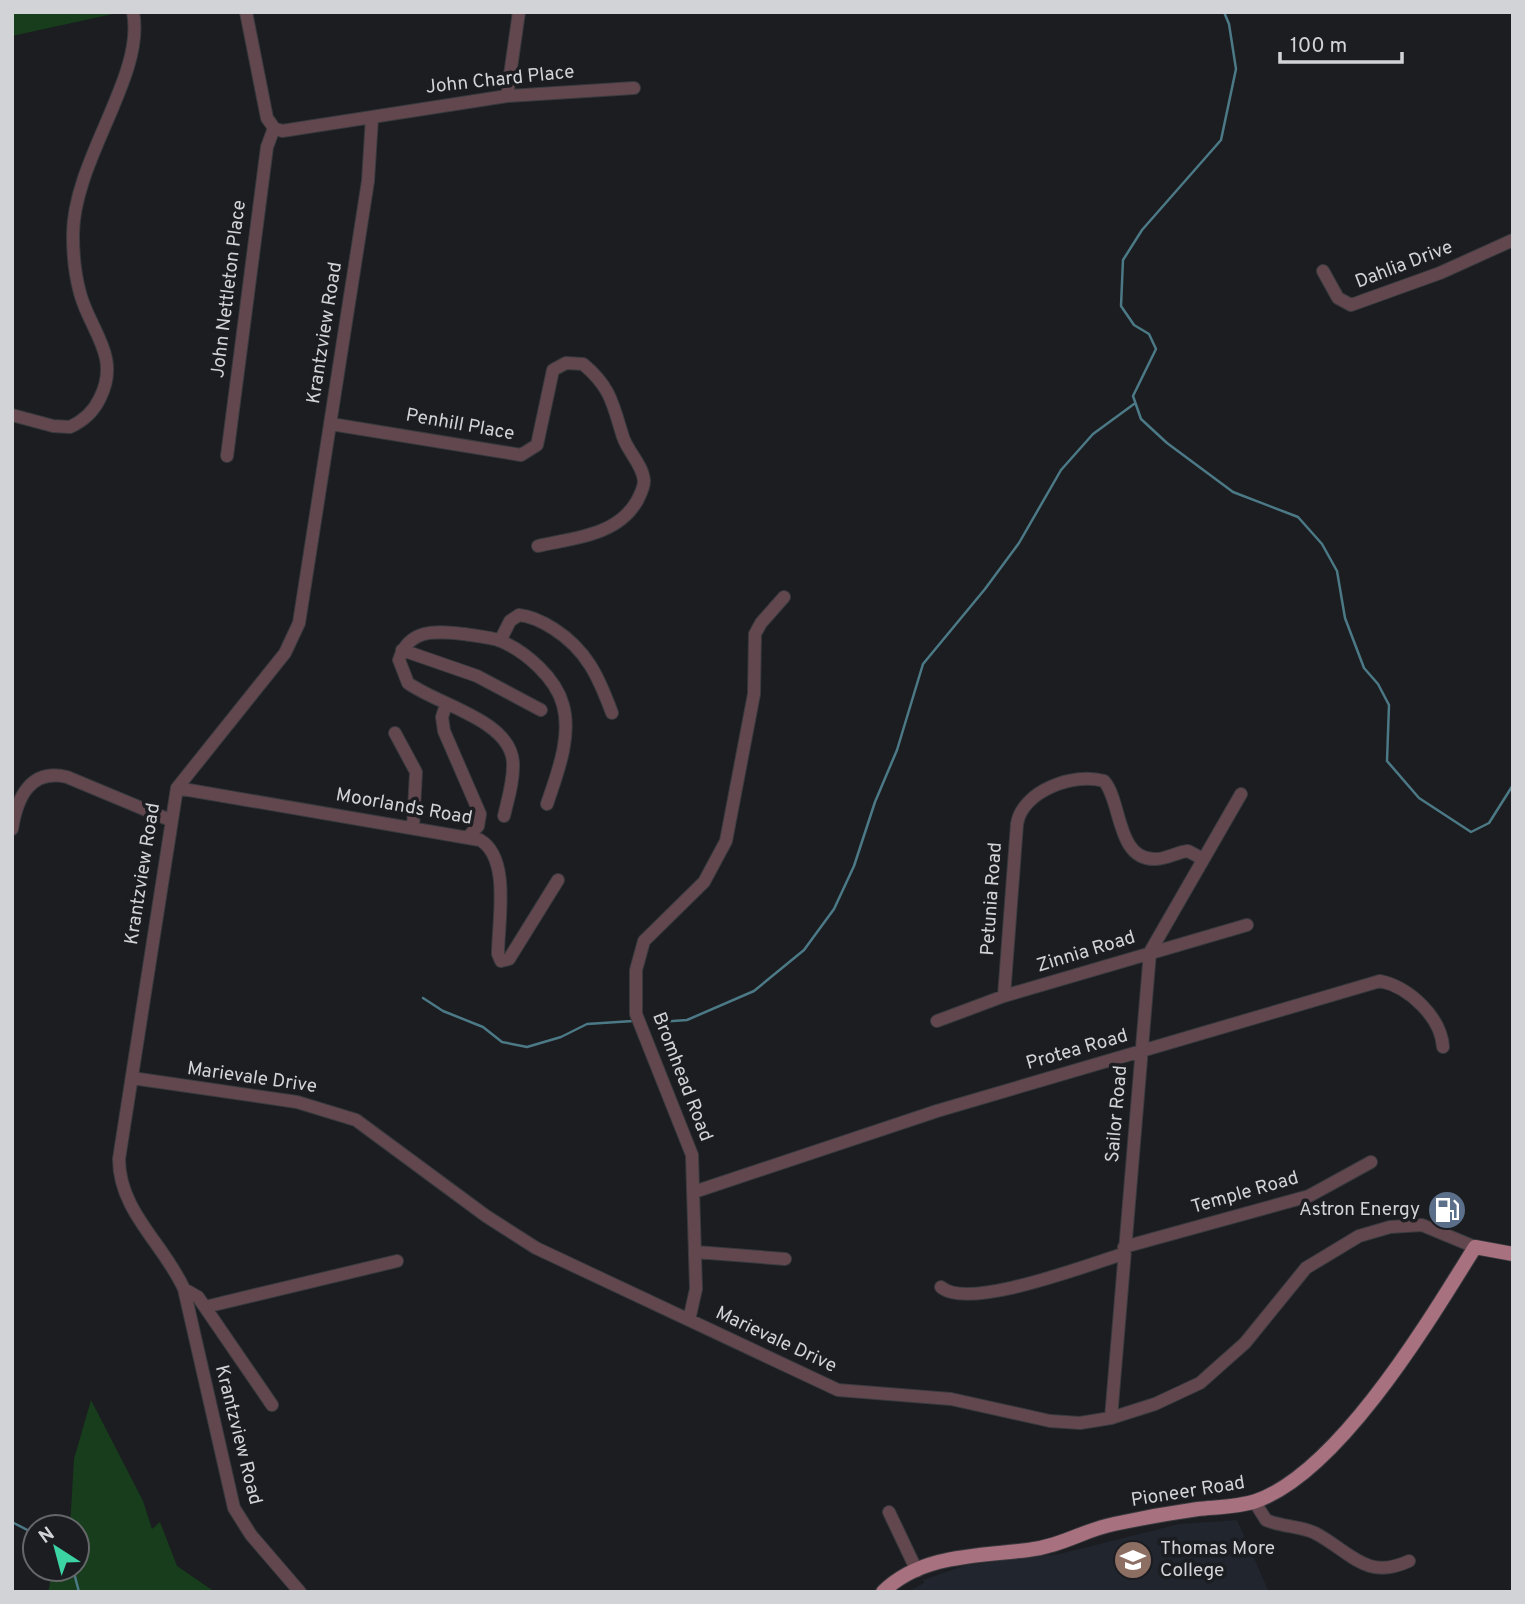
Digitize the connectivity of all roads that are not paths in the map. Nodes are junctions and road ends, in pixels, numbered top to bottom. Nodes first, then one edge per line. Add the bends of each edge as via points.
1 (133, 12) edge
2 (246, 12) edge
3 (519, 12) edge
4 (634, 88) dead end
5 (507, 96) junction
6 (372, 118) junction
7 (274, 128) junction
8 (1513, 240) edge
9 (1323, 271) dead end
10 (12, 415) edge
11 (331, 425) junction
12 (227, 456) dead end
13 (538, 546) dead end
14 (784, 597) dead end
15 (500, 641) junction
16 (402, 650) junction
17 (446, 705) junction
18 (541, 710) dead end
19 (612, 713) dead end
20 (395, 733) dead end
21 (177, 789) junction
22 (1241, 794) dead end
23 (547, 804) dead end
24 (504, 816) dead end
25 (170, 820) junction
26 (413, 828) junction
27 (12, 829) edge
28 (468, 837) junction
29 (1203, 859) junction
30 (558, 880) dead end
31 (1247, 925) dead end
32 (1150, 952) junction
33 (1004, 996) junction
34 (937, 1021) dead end
35 (1443, 1047) dead end
36 (1142, 1051) junction
37 (132, 1078) junction
38 (1371, 1162) dead end
39 (694, 1192) junction
40 (1123, 1250) junction
41 (695, 1252) junction
42 (1471, 1253) junction
43 (1513, 1254) edge
44 (786, 1259) dead end
45 (397, 1261) dead end
46 (941, 1287) dead end
47 (184, 1289) junction
48 (695, 1301) junction
49 (205, 1307) junction
50 (689, 1320) junction
51 (705, 1327) junction
52 (1111, 1398) junction
53 (272, 1405) dead end
54 (1129, 1413) junction
55 (1111, 1418) junction
56 (1254, 1502) junction
57 (889, 1512) dead end
58 (1409, 1561) dead end
59 (917, 1571) junction
60 (300, 1592) edge
61 (883, 1592) edge

1 - 10 street via 134,52 80,183 73,226 80,293 107,356 106,384 94,408 70,427
2 - 7 street via 267,115
3 - 5 street
4 - 5 street, John Chard Place
5 - 6 street, John Chard Place
6 - 7 street, John Chard Place via 287,132
6 - 11 street, Krantzview Road via 368,181
7 - 12 street, John Nettleton Place via 267,147
8 - 9 street, Dahlia Drive via 1351,305 1338,298
11 - 13 street, Penhill Place via 520,455 534,450 540,438 553,370 566,363 583,363 611,394 623,439 644,485 633,507 612,526 596,534
11 - 21 street, Krantzview Road via 297,632
14 - 39 street, Bromhead Road via 755,634 754,694 726,841 704,882 644,941 636,970 636,1014 689,1142
15 - 16 street via 429,632 412,638
15 - 19 street via 510,621 519,615 539,620 567,637 592,664
15 - 23 street via 544,671 564,705 560,764
16 - 17 street via 400,668 408,683
16 - 18 street via 477,676
17 - 24 street via 497,730 509,746 513,763
17 - 28 street via 444,731 480,814 478,826
20 - 26 street via 416,772
21 - 25 street, Krantzview Road
21 - 26 street, Moorlands Road
22 - 29 street, Sailor Road
25 - 27 street via 67,777 50,775 25,790
25 - 37 street, Krantzview Road
26 - 28 street, Moorlands Road
28 - 30 street, Moorlands Road via 488,845 496,859 501,961 509,959
29 - 32 street, Sailor Road
29 - 33 street, Petunia Road via 1188,851 1154,860 1136,851 1120,828 1111,789 1104,781 1082,778 1030,798 1017,824
31 - 32 street, Zinnia Road
32 - 33 street, Zinnia Road
32 - 36 street, Sailor Road
33 - 34 street, Zinnia Road
35 - 36 street, Protea Road via 1442,1034 1431,1015 1400,990 1380,981
36 - 39 street, Protea Road via 937,1111
36 - 40 street, Sailor Road
37 - 47 street, Krantzview Road via 118,1160 120,1186
37 - 50 street, Marievale Drive via 297,1102 356,1120 536,1248
38 - 40 street, Temple Road via 1309,1196
39 - 41 street, Bromhead Road
40 - 46 street, Temple Road via 980,1295 948,1294
40 - 52 street, Sailor Road
41 - 44 street
41 - 48 street, Bromhead Road
42 - 43 main road
42 - 54 street, Marievale Drive via 1422,1225 1390,1227 1347,1242 1300,1274 1245,1343 1210,1375 1185,1391
42 - 56 main road, Pioneer Road via 1409,1349 1328,1452 1297,1480
45 - 49 street
47 - 49 street
47 - 60 street, Krantzview Road via 234,1508
48 - 50 street, Bromhead Road
48 - 51 street
49 - 53 street
50 - 51 street, Marievale Drive
51 - 55 street, Marievale Drive via 838,1390 951,1399 1068,1423
52 - 54 street
52 - 55 street, Sailor Road
54 - 55 street, Marievale Drive
56 - 58 street via 1269,1522 1314,1533 1371,1567 1391,1569
56 - 59 main road, Pioneer Road via 1110,1524 1062,1544 965,1555
57 - 59 street
59 - 61 main road, Pioneer Road

